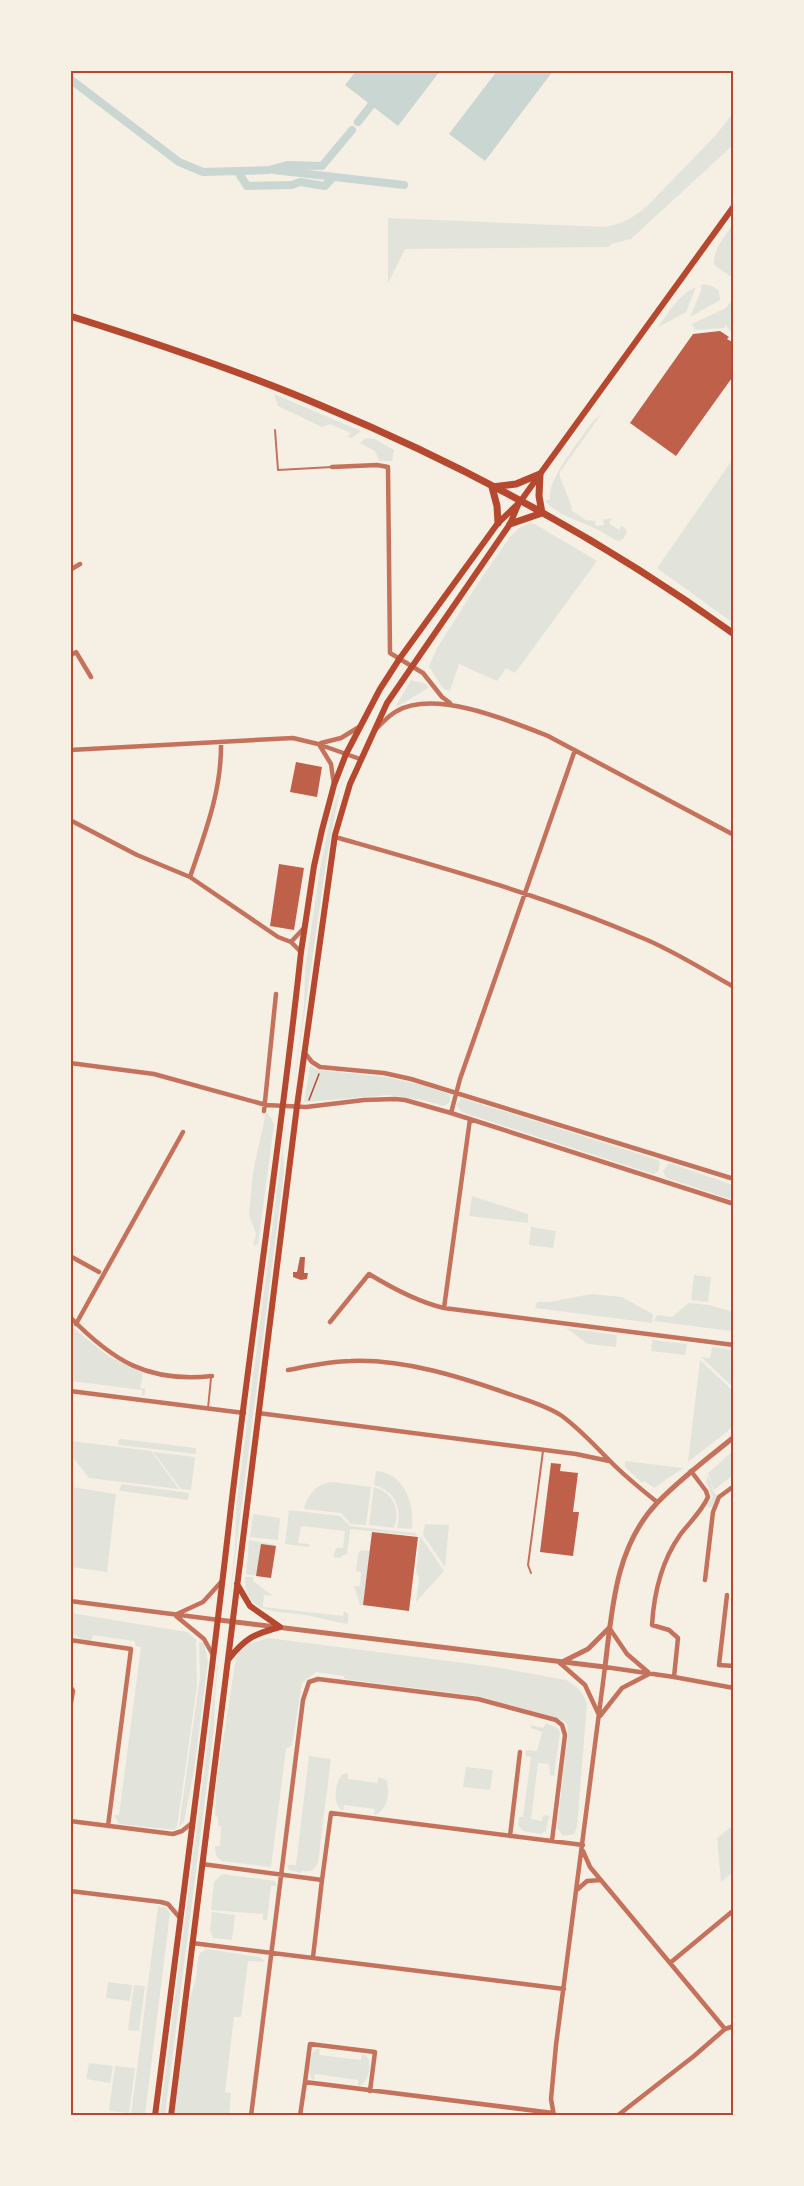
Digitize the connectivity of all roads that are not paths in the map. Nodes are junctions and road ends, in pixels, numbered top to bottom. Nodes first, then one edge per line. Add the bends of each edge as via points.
1 (734, 206) edge
2 (70, 316) edge
3 (275, 430) dead end
4 (332, 467) joint
5 (540, 474) junction
6 (492, 487) junction
7 (520, 501) junction
8 (542, 513) junction
9 (498, 523) junction
10 (510, 524) junction
11 (80, 564) dead end
12 (70, 570) edge
13 (734, 633) edge
14 (70, 656) edge
15 (400, 658) junction
16 (412, 665) junction
17 (91, 677) dead end
18 (452, 704) junction
19 (360, 726) junction
20 (373, 732) junction
21 (221, 742) junction
22 (318, 744) junction
23 (70, 750) edge
24 (575, 750) junction
25 (346, 754) junction
26 (360, 759) junction
27 (334, 785) junction
28 (70, 820) edge
29 (734, 835) edge
30 (335, 837) junction
31 (190, 877) junction
32 (526, 895) junction
33 (305, 927) junction
34 (291, 942) junction
35 (301, 952) junction
36 (734, 987) edge
37 (276, 994) dead end
38 (304, 1052) junction
39 (70, 1063) edge
40 (456, 1091) junction
41 (297, 1106) junction
42 (283, 1107) junction
43 (265, 1108) junction
44 (451, 1113) junction
45 (470, 1119) junction
46 (183, 1132) dead end
47 (734, 1179) edge
48 (734, 1204) edge
49 (70, 1256) edge
50 (99, 1272) dead end
51 (444, 1308) junction
52 (70, 1317) edge
53 (330, 1322) dead end
54 (75, 1324) edge
55 (734, 1345) edge
56 (288, 1370) dead end
57 (212, 1376) joint
58 (70, 1391) edge
59 (208, 1408) junction
60 (244, 1413) junction
61 (258, 1413) junction
62 (734, 1437) edge
63 (543, 1451) junction
64 (610, 1461) junction
65 (691, 1472) junction
66 (734, 1486) edge
67 (657, 1503) junction
68 (531, 1573) dead end
69 (224, 1578) junction
70 (705, 1580) dead end
71 (237, 1584) junction
72 (727, 1594) dead end
73 (70, 1601) edge
74 (174, 1614) junction
75 (219, 1620) junction
76 (232, 1621) junction
77 (280, 1627) junction
78 (609, 1628) junction
79 (70, 1640) edge
80 (214, 1656) junction
81 (228, 1661) junction
82 (560, 1663) junction
83 (734, 1666) edge
84 (605, 1667) junction
85 (650, 1673) junction
86 (674, 1677) junction
87 (70, 1686) edge
88 (734, 1688) edge
89 (70, 1708) edge
90 (600, 1716) junction
91 (520, 1752) dead end
92 (70, 1821) edge
93 (192, 1823) junction
94 (108, 1826) junction
95 (510, 1836) junction
96 (552, 1841) junction
97 (582, 1847) junction
98 (202, 1864) junction
99 (281, 1874) junction
100 (322, 1880) junction
101 (601, 1880) junction
102 (70, 1891) edge
103 (576, 1892) junction
104 (734, 1910) edge
105 (180, 1918) junction
106 (192, 1943) junction
107 (272, 1952) junction
108 (313, 1957) junction
109 (670, 1963) junction
110 (564, 1989) junction
111 (734, 2026) edge
112 (725, 2029) junction
113 (304, 2082) junction
114 (370, 2091) junction
115 (554, 2114) edge
116 (155, 2115) edge
117 (171, 2115) edge
118 (251, 2115) edge
119 (300, 2115) edge
120 (617, 2115) edge

1 - 5 main road
2 - 6 main road via 320,404
3 - 4 lane via 278,470
4 - 15 street via 388,467 390,653
5 - 6 main road via 516,484
5 - 7 main road
5 - 8 main road
6 - 7 main road
6 - 9 main road
7 - 8 main road
7 - 9 main road
7 - 10 main road
8 - 10 main road
8 - 13 main road via 636,568
9 - 15 main road
10 - 16 main road
11 - 12 street
14 - 17 street via 76,652
15 - 16 street
15 - 19 main road
16 - 18 street
16 - 20 main road
18 - 20 street via 409,705 395,711
18 - 24 street via 520,725
19 - 22 street via 341,738
19 - 25 main road
20 - 26 main road
21 - 22 street via 293,738
21 - 23 street
21 - 31 street via 217,796
22 - 25 street
22 - 27 street via 332,764
24 - 29 street
24 - 32 street
25 - 26 street
25 - 27 main road
26 - 30 main road
27 - 33 main road via 314,866
28 - 31 street
30 - 32 street
30 - 38 main road
31 - 34 street via 278,938
32 - 36 street via 642,937
32 - 40 street
33 - 34 street
33 - 35 main road
34 - 35 street
35 - 42 main road
37 - 43 street
38 - 40 street via 322,1068 398,1076
38 - 41 main road
39 - 43 street via 154,1074
40 - 44 street
40 - 47 street
41 - 42 street
41 - 44 street via 395,1099
41 - 61 main road
42 - 43 street
42 - 60 main road
44 - 45 street
45 - 48 street
45 - 51 street
46 - 54 street
49 - 50 street
51 - 53 street via 369,1274
51 - 55 street
52 - 54 street
54 - 57 street via 102,1348 134,1366 176,1377
56 - 64 street via 337,1362 386,1363 432,1371 560,1414
57 - 59 lane
58 - 59 street
59 - 60 street
60 - 69 main road
61 - 63 street
61 - 71 main road
62 - 65 street
63 - 64 street
63 - 68 lane via 528,1564
64 - 67 street
65 - 67 street
65 - 86 street via 707,1494 704,1505 673,1545 660,1575 652,1625 669,1630 678,1638
66 - 70 street via 719,1497 713,1512
67 - 78 street via 626,1555
69 - 74 street via 204,1602
69 - 75 main road
71 - 76 main road
71 - 77 main road via 250,1606
72 - 83 street via 719,1665
73 - 74 street
74 - 75 street
74 - 80 street via 204,1639
75 - 76 street
75 - 80 main road
76 - 77 street
76 - 81 main road
77 - 81 main road via 254,1635 239,1645
77 - 82 street
78 - 82 street via 588,1648
78 - 84 street
78 - 85 street via 627,1654
79 - 94 street via 131,1649
80 - 93 main road
81 - 98 main road
82 - 84 street
82 - 90 street via 585,1685
84 - 85 street
84 - 90 street
85 - 86 street
85 - 90 street via 622,1688
86 - 88 street
87 - 89 street
90 - 97 street
91 - 95 street
92 - 94 street
93 - 94 street via 173,1834
93 - 105 main road
95 - 96 street
95 - 100 street via 331,1814
96 - 97 street
96 - 99 street via 565,1735 556,1720 478,1699 313,1680 303,1700
97 - 101 street via 586,1861
97 - 103 street
98 - 99 street
98 - 106 main road
99 - 100 street
99 - 107 street
100 - 108 street
101 - 103 street via 587,1881
101 - 109 street
102 - 105 street via 161,1902
103 - 110 street
104 - 109 street
105 - 116 main road
106 - 107 street
106 - 117 main road
107 - 108 street
107 - 118 street
108 - 110 street
109 - 112 street
110 - 115 street via 551,2099
111 - 112 street
112 - 120 street
113 - 114 street
113 - 114 street via 310,2044 375,2052
113 - 119 street
114 - 115 street

